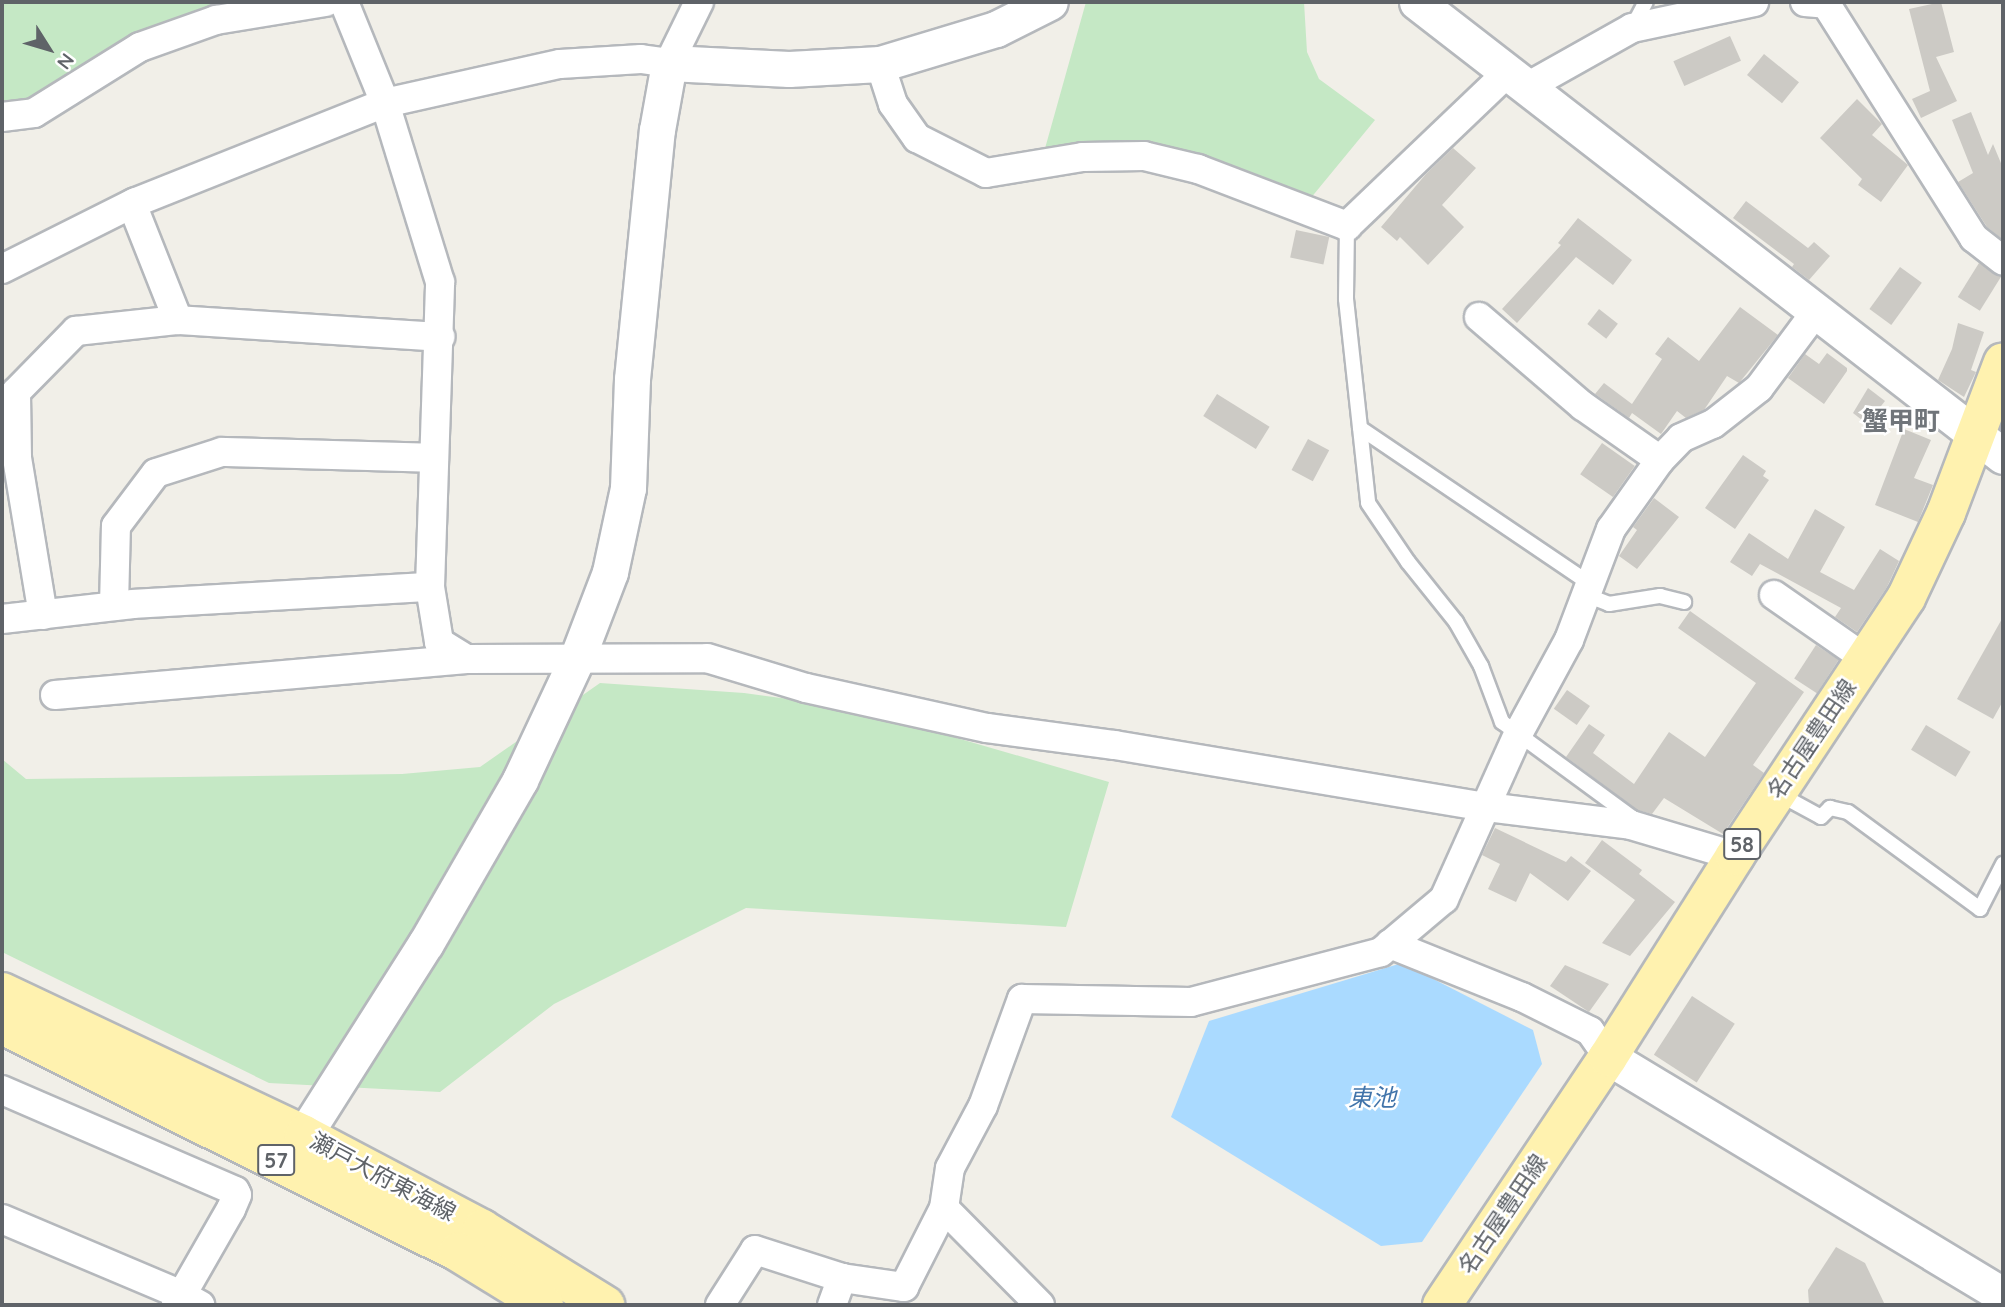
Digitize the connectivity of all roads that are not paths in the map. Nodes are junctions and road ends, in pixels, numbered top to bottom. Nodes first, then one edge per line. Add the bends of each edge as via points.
1 (326, 2) edge
2 (344, 2) edge
3 (699, 2) edge
4 (1050, 2) edge
5 (1417, 2) edge
6 (1646, 2) edge
7 (1754, 2) edge
8 (1805, 2) edge
9 (1632, 27) junction
10 (669, 63) junction
11 (880, 64) junction
12 (1517, 80) junction
13 (385, 103) junction
14 (2, 117) edge
15 (132, 204) junction
16 (1347, 226) junction
17 (2003, 261) edge
18 (2, 268) edge
19 (1815, 313) junction
20 (1479, 317) dead end
21 (178, 320) junction
22 (440, 337) junction
23 (2003, 362) edge
24 (1360, 428) junction
25 (1990, 445) edge
26 (434, 458) junction
27 (1660, 460) junction
28 (430, 587) junction
29 (1588, 589) junction
30 (1774, 595) dead end
31 (1684, 602) dead end
32 (114, 606) junction
33 (43, 615) junction
34 (2, 618) edge
35 (578, 656) junction
36 (466, 659) junction
37 (1866, 659) junction
38 (55, 695) dead end
39 (1519, 732) junction
40 (1777, 793) junction
41 (1487, 807) junction
42 (1650, 830) junction
43 (1735, 856) junction
44 (2003, 864) edge
45 (1390, 944) junction
46 (2, 992) edge
47 (2, 1025) edge
48 (1608, 1057) junction
49 (2, 1090) edge
50 (304, 1135) junction
51 (944, 1208) junction
52 (2, 1219) edge
53 (842, 1278) junction
54 (2003, 1295) edge
55 (186, 1302) edge
56 (544, 1305) edge
57 (605, 1305) edge
58 (720, 1305) edge
59 (832, 1305) edge
60 (1040, 1305) edge
61 (1442, 1305) edge

1 - 14 street via 216,20 140,47 34,113
2 - 13 street
3 - 10 street
4 - 11 street via 996,29
5 - 12 street
6 - 9 lane
7 - 9 street
8 - 17 street via 1826,4 1975,239
9 - 12 street
10 - 11 street via 789,69
10 - 13 street via 560,64
10 - 35 street via 657,130 632,379 628,488 610,572
11 - 16 street via 894,103 917,138 986,173 1083,157 1144,156 1198,169
12 - 16 street
12 - 19 street
13 - 15 street
13 - 22 street via 440,282
15 - 18 street
15 - 21 street
16 - 24 lane via 1346,299
19 - 25 street
19 - 27 street via 1759,388 1713,424 1681,438
20 - 27 street via 1584,406
21 - 22 street
21 - 33 street via 76,331 16,392 16,458
22 - 26 street
23 - 25 main road, 名古屋豊田線 / 58
24 - 29 lane
24 - 39 lane via 1368,503 1456,622 1481,667 1502,722
25 - 37 main road, 名古屋豊田線 / 58 via 1946,513 1906,598
26 - 28 street
26 - 32 street via 222,452 156,473 116,526
27 - 29 street via 1611,529
28 - 32 street
28 - 36 street via 439,642
29 - 31 lane via 1609,604 1660,596
29 - 39 street via 1569,640
30 - 37 street
32 - 33 street
33 - 34 street
35 - 36 street
35 - 41 street via 707,657 806,688 987,728
35 - 50 street via 513,792 426,943
36 - 38 street
37 - 40 main road, 名古屋豊田線 / 58
39 - 41 street
39 - 42 lane
40 - 43 main road, 名古屋豊田線 / 58
40 - 44 lane via 1821,817 1830,808 1849,812 1980,909
41 - 42 street
41 - 45 street via 1444,898
42 - 43 street
43 - 48 main road, 名古屋豊田線 / 58
45 - 48 street via 1522,997 1590,1031
45 - 51 street via 1381,952 1191,1002 1022,999 983,1106 950,1168
46 - 50 main road, 瀬戸大府東海線 / 57
47 - 56 main road, 瀬戸大府東海線 / 57 via 458,1252
48 - 54 street
48 - 61 main road, 名古屋豊田線 / 58
49 - 55 street via 235,1191 231,1209
50 - 57 main road, 瀬戸大府東海線 / 57 via 482,1229
51 - 53 street via 904,1287
51 - 60 street
52 - 55 street
53 - 58 street via 755,1250
53 - 59 street

